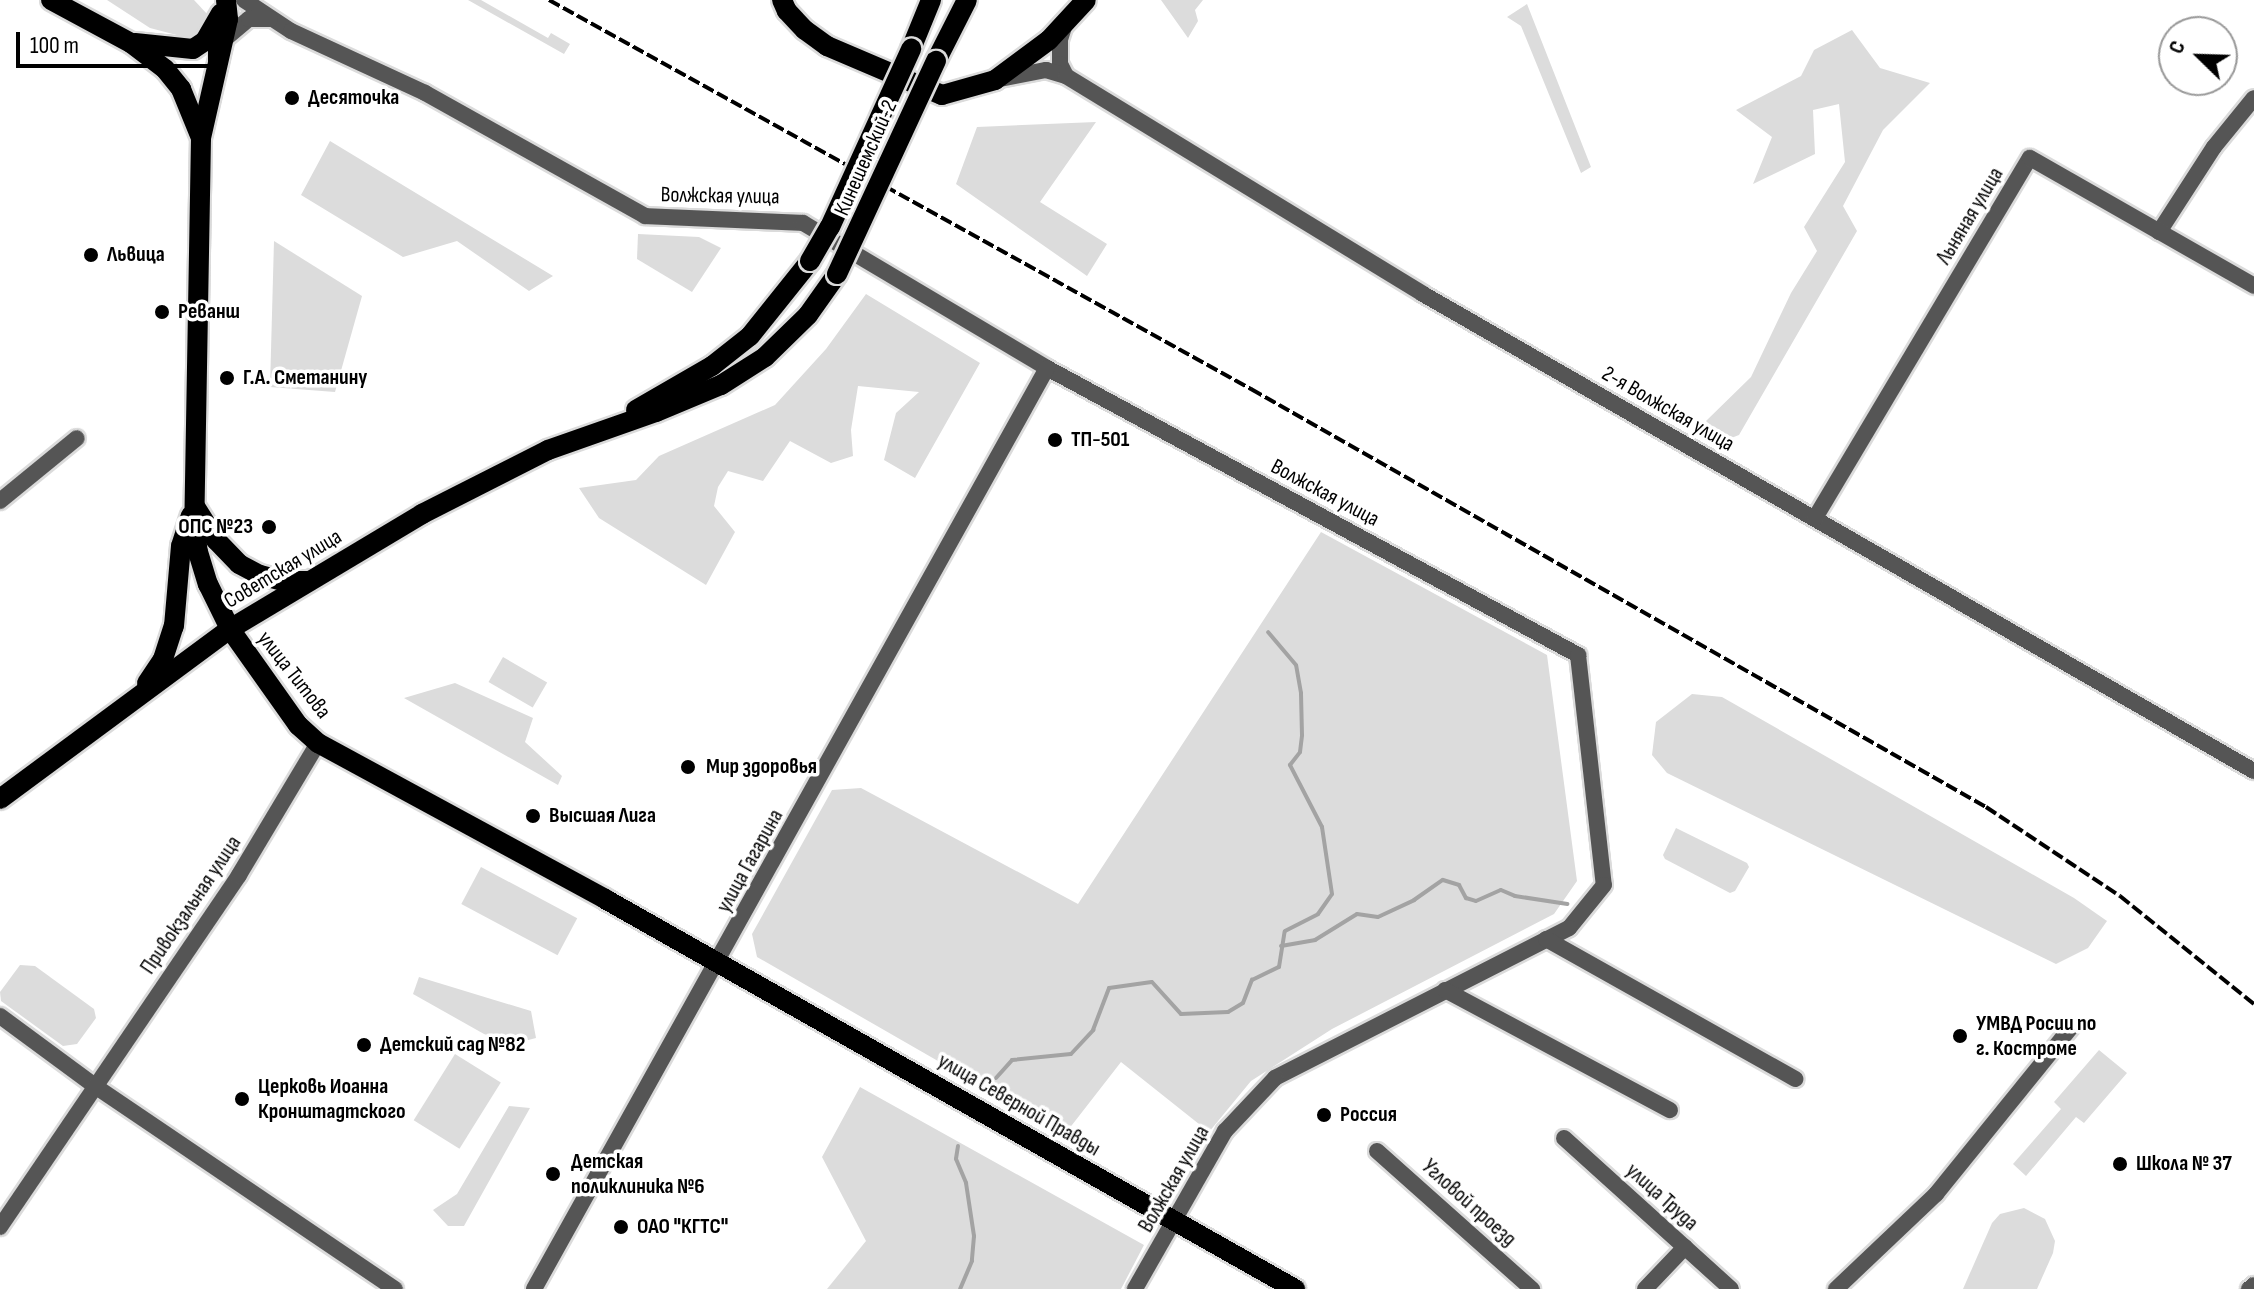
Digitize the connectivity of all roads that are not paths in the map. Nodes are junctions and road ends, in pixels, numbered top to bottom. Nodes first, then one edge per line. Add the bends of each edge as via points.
1 (51, 0) edge
2 (226, 0) edge
3 (244, 0) edge
4 (782, 0) edge
5 (931, 0) edge
6 (967, 0) edge
7 (1086, 0) edge
8 (73, 8) edge
9 (270, 19) junction
10 (1066, 21) junction
11 (131, 43) junction
12 (220, 43) junction
13 (193, 49) junction
14 (1066, 76) junction
15 (995, 80) junction
16 (2254, 98) edge
17 (201, 138) junction
18 (2159, 232) junction
19 (2254, 286) edge
20 (1047, 368) junction
21 (616, 424) junction
22 (77, 438) dead end
23 (0, 501) edge
24 (194, 504) junction
25 (1815, 518) junction
26 (308, 581) junction
27 (230, 629) junction
28 (141, 692) junction
29 (318, 743) junction
30 (2254, 771) edge
31 (0, 799) edge
32 (1546, 939) junction
33 (718, 962) junction
34 (1445, 990) junction
35 (0, 1016) edge
36 (2071, 1027) dead end
37 (1795, 1079) dead end
38 (95, 1086) junction
39 (1670, 1110) dead end
40 (1564, 1138) dead end
41 (1377, 1151) dead end
42 (1176, 1222) junction
43 (0, 1227) edge
44 (1685, 1247) junction
45 (2254, 1285) edge
46 (395, 1289) edge
47 (534, 1289) edge
48 (1135, 1289) edge
49 (1295, 1289) edge
50 (1532, 1289) edge
51 (1645, 1289) edge
52 (1731, 1289) edge
53 (1836, 1289) edge
54 (2249, 1289) edge

1 - 8 main road
2 - 12 main road via 228,19
2 - 13 main road via 212,30
3 - 9 street, Волжская улица
4 - 15 main road via 805,30 827,46 925,92 956,94
5 - 21 main road, Кинешемский-2, bridge via 810,261 750,336 712,366
6 - 21 main road, Кинешемский-2, bridge via 837,274 808,315 765,357 721,385
7 - 10 main road
8 - 11 main road
9 - 12 street via 249,19
9 - 20 street, Волжская улица via 425,93 645,216 803,223
10 - 14 street via 1060,64
10 - 15 main road
11 - 13 main road
11 - 17 main road via 181,89
12 - 13 street
12 - 17 main road
14 - 15 street via 1046,70
14 - 25 street, 2-я Волжская улица via 1423,294
16 - 18 street via 2214,147
17 - 24 main road, улица Титова
18 - 19 street, Льняная улица
18 - 25 street, Льняная улица via 2030,158
20 - 32 street, Волжская улица via 1578,655 1604,885 1569,928
20 - 33 street, улица Гагарина
21 - 26 main road, Советская улица via 548,450 436,507
22 - 23 street
24 - 26 main road via 239,564 283,581
24 - 27 main road, улица Титова via 198,552
24 - 28 main road via 181,546 174,626 163,659
25 - 30 street, 2-я Волжская улица
26 - 27 main road, Советская улица
27 - 28 main road, Советская улица
27 - 29 main road, улица Титова via 298,725
28 - 31 main road, Советская улица
29 - 33 main road, улица Титова
29 - 38 street, Привокзальная улица via 239,875
32 - 34 street, Волжская улица
32 - 37 street
33 - 42 main road, улица Северной Правды
33 - 47 street, улица Гагарина
34 - 39 street
34 - 42 street, Волжская улица via 1275,1078 1225,1131
35 - 38 street
36 - 53 street via 1936,1194
38 - 43 street, Привокзальная улица
38 - 46 street
40 - 44 street, улица Труда
41 - 50 street, Угловой проезд
42 - 48 street, Волжская улица
42 - 49 main road, улица Северной Правды
44 - 51 street
44 - 52 street, улица Труда
45 - 54 street

